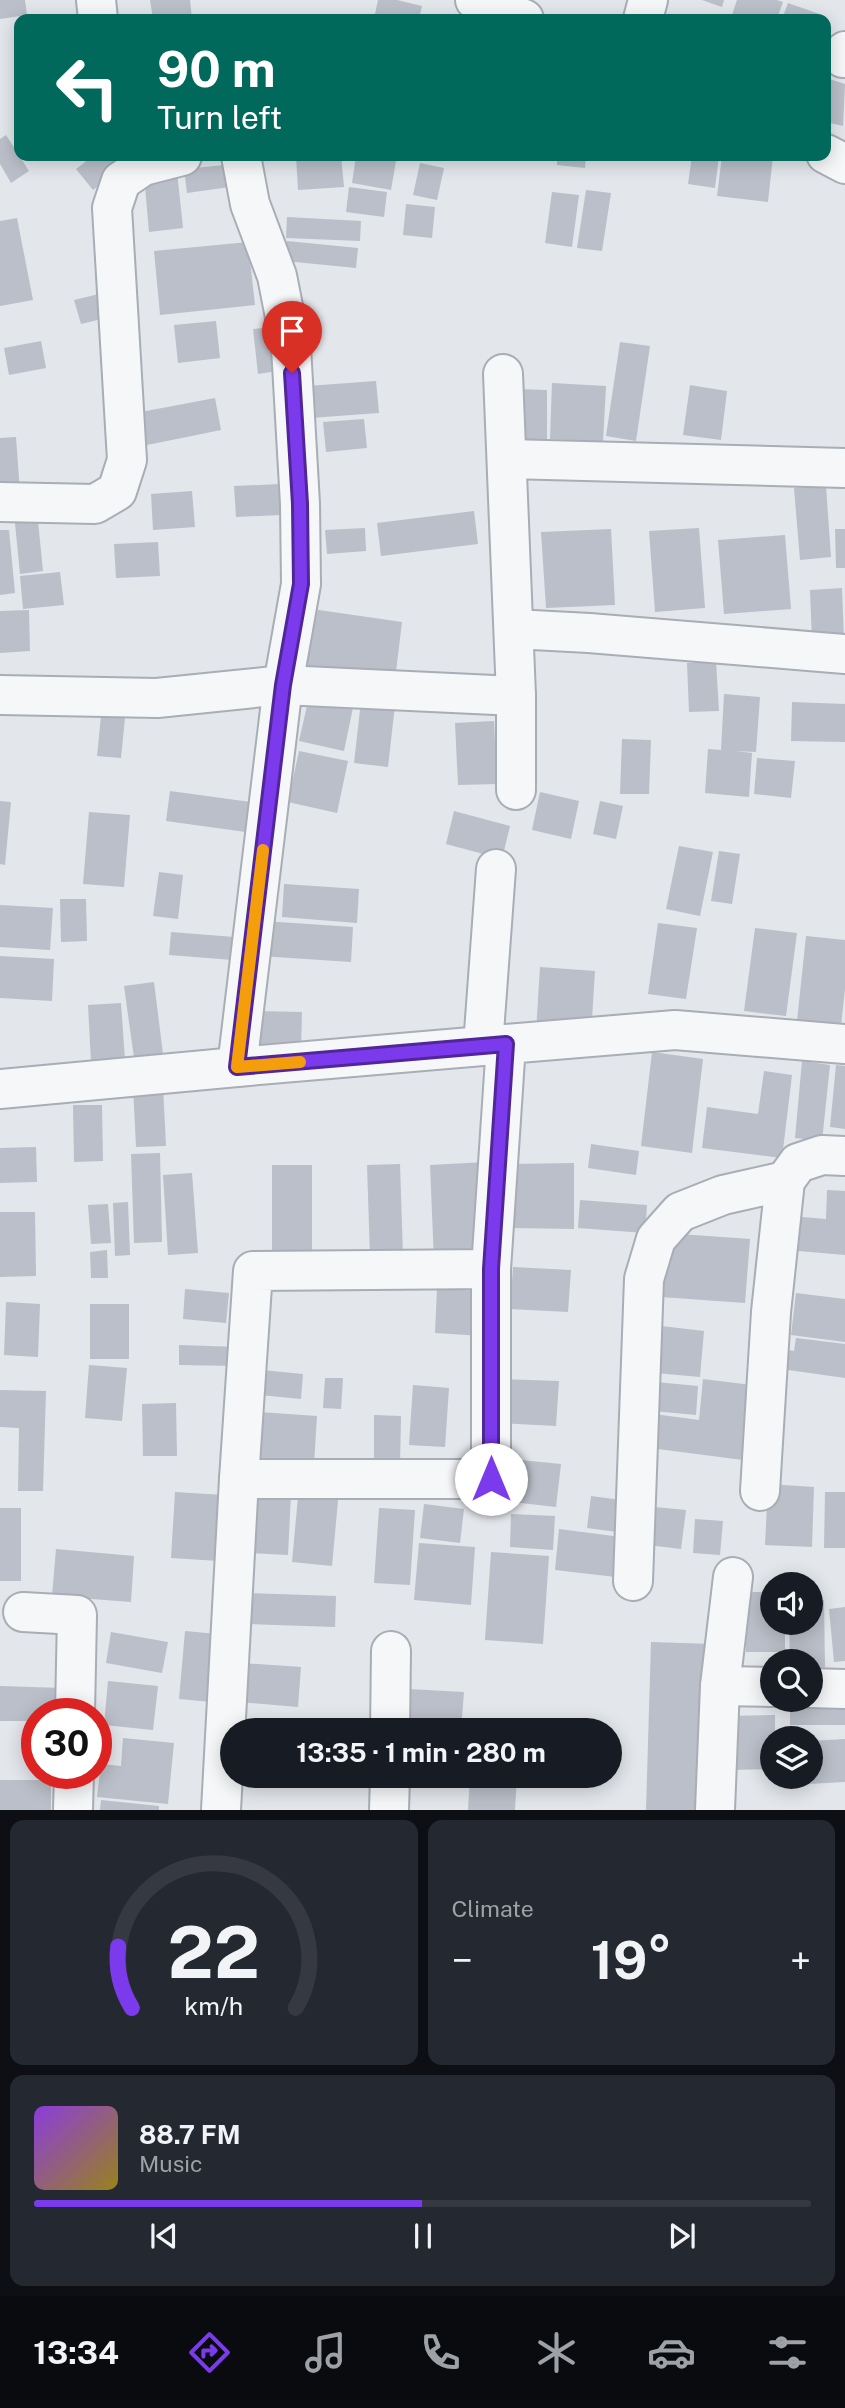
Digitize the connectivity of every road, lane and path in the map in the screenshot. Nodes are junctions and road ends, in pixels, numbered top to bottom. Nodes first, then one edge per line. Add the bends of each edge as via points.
1 (475, 0) edge
2 (511, 14) edge
3 (162, 161) edge
4 (242, 161) edge
5 (503, 374) dead end
6 (508, 459) junction
7 (845, 468) edge
8 (0, 502) edge
9 (514, 629) junction
10 (845, 654) edge
11 (283, 685) junction
12 (0, 695) edge
13 (516, 696) junction
14 (516, 790) dead end
15 (496, 869) dead end
16 (845, 1044) edge
17 (494, 1045) junction
18 (237, 1067) junction
19 (0, 1089) edge
20 (845, 1156) edge
21 (785, 1181) junction
22 (491, 1269) junction
23 (239, 1479) junction
24 (760, 1491) dead end
25 (733, 1577) dead end
26 (633, 1581) dead end
27 (23, 1612) dead end
28 (391, 1651) dead end
29 (720, 1686) junction
30 (760, 1687) edge
31 (823, 1688) edge
32 (845, 1689) edge
33 (75, 1698) edge
34 (390, 1718) edge
35 (390, 1788) edge
36 (74, 1789) edge
37 (73, 1810) edge
38 (221, 1810) edge
39 (389, 1810) edge
40 (715, 1810) edge

1 - 2 street
3 - 8 street via 143,166 121,181 112,208 127,460 117,491 95,504
4 - 11 street via 250,204 277,276 291,346 301,584
5 - 6 street
6 - 7 street
6 - 9 street
9 - 10 street
9 - 13 street
11 - 12 street via 157,698
11 - 13 street
11 - 18 street
13 - 14 street
15 - 17 street
16 - 17 street via 676,1030
17 - 18 street
17 - 22 street
18 - 19 street
20 - 21 street via 822,1155 798,1163
21 - 24 street
21 - 26 street via 723,1195 680,1212 656,1239 644,1279
22 - 23 street via 253,1271
22 - 23 street via 491,1479
23 - 38 street
25 - 29 street
27 - 33 street via 77,1615
28 - 34 street
29 - 30 street
29 - 40 street
31 - 32 street
35 - 39 street
36 - 37 street

